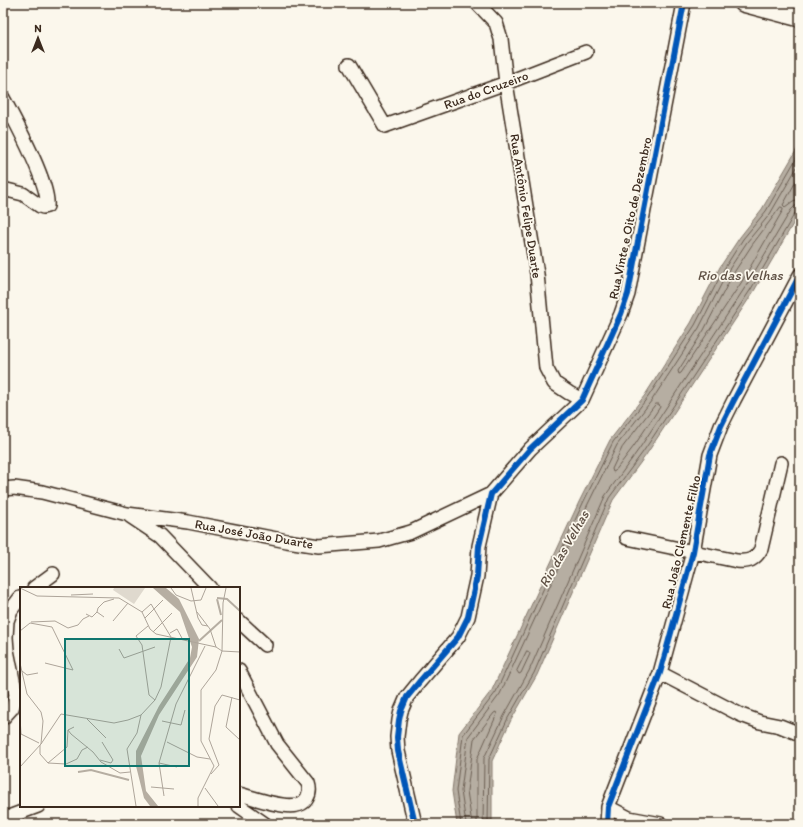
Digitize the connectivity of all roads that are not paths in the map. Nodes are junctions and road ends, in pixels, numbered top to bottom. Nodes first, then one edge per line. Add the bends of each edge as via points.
1 (477, 3) edge
2 (684, 3) edge
3 (743, 3) edge
4 (769, 6) edge
5 (800, 18) edge
6 (586, 52) dead end
7 (349, 65) dead end
8 (506, 83) junction
9 (3, 98) edge
10 (3, 189) edge
11 (800, 275) edge
12 (582, 400) junction
13 (781, 463) dead end
14 (3, 489) edge
15 (491, 494) junction
16 (127, 514) junction
17 (627, 538) dead end
18 (692, 552) junction
19 (53, 574) dead end
20 (35, 587) edge
21 (209, 587) edge
22 (20, 599) edge
23 (240, 622) edge
24 (265, 645) dead end
25 (240, 673) edge
26 (660, 673) junction
27 (3, 718) edge
28 (800, 734) edge
29 (240, 794) edge
30 (35, 807) edge
31 (240, 807) edge
32 (608, 807) junction
33 (629, 818) junction
34 (3, 819) edge
35 (265, 824) edge
36 (415, 824) edge
37 (607, 824) edge
38 (613, 824) edge
39 (661, 824) edge

1 - 8 street, Rua Antônio Felipe Duarte via 498,27
2 - 12 street, Rua Vinte e Oito de Dezembro via 628,294
3 - 4 main road
4 - 5 main road
6 - 8 street, Rua do Cruzeiro
7 - 8 street, Rua do Cruzeiro via 385,126
8 - 12 street, Rua Antônio Felipe Duarte via 537,274 546,368 554,383
9 - 10 street via 45,186 47,206 40,206 23,194
11 - 18 street, Rua João Clemente Filho via 721,426 710,455
12 - 15 street, Rua Vinte e Oito de Dezembro via 530,449
13 - 18 street, Rua João Clemente Filho via 761,549 754,558 746,562
14 - 16 street, Rua José João Duarte via 42,492
15 - 16 street, Rua José João Duarte via 411,532 379,541 319,546 188,522
15 - 36 street, Rua Vinte e Oito de Dezembro via 479,546 477,576 468,617 458,637 407,697 399,720 398,751
16 - 21 street, Rua José João Duarte via 160,536
17 - 18 street, Rua João Clemente Filho
18 - 26 street, Rua João Clemente Filho
19 - 20 street
22 - 27 street via 11,610 7,622 7,650 16,695 12,708
23 - 24 street
25 - 29 street via 277,744 310,790 306,800 295,806 270,803
26 - 28 street via 742,715
26 - 32 street, Rua João Clemente Filho
30 - 34 street
31 - 35 street
32 - 33 street
32 - 37 street, Rua João Clemente Filho
33 - 38 street
33 - 39 street

